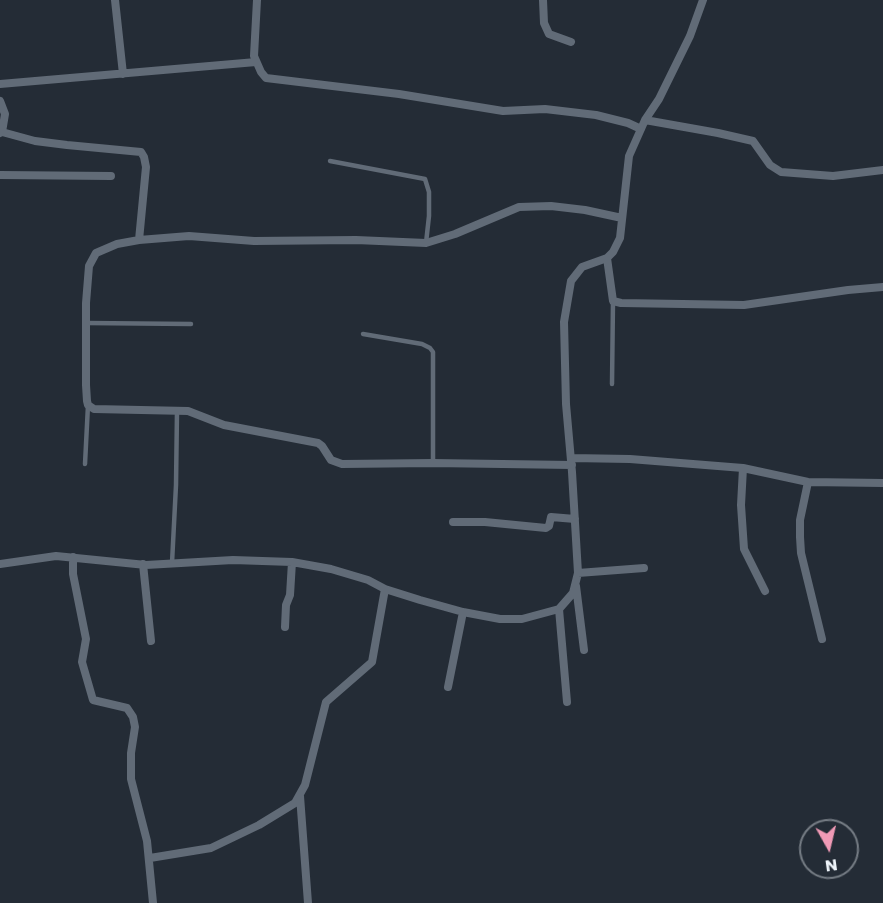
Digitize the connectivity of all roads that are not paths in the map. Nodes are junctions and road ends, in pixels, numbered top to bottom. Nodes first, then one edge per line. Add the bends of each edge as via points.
1 (115, 0) edge
2 (257, 0) edge
3 (543, 0) edge
4 (703, 0) edge
5 (571, 42) dead end
6 (256, 62) junction
7 (123, 74) junction
8 (0, 84) edge
9 (0, 101) edge
10 (645, 120) junction
11 (641, 129) junction
12 (1, 132) edge
13 (330, 161) dead end
14 (883, 170) edge
15 (0, 175) edge
16 (111, 176) dead end
17 (622, 218) junction
18 (139, 240) junction
19 (426, 243) junction
20 (607, 258) junction
21 (883, 287) edge
22 (613, 301) junction
23 (86, 323) junction
24 (191, 324) dead end
25 (363, 334) dead end
26 (612, 384) dead end
27 (88, 405) junction
28 (177, 411) junction
29 (571, 462) junction
30 (433, 463) junction
31 (85, 464) dead end
32 (743, 468) junction
33 (808, 482) junction
34 (883, 483) edge
35 (575, 519) junction
36 (453, 522) dead end
37 (73, 557) junction
38 (292, 562) junction
39 (172, 563) junction
40 (0, 564) edge
41 (143, 564) junction
42 (644, 568) dead end
43 (577, 578) junction
44 (385, 589) junction
45 (765, 591) dead end
46 (559, 609) junction
47 (463, 612) junction
48 (285, 627) dead end
49 (822, 639) dead end
50 (151, 641) dead end
51 (584, 650) dead end
52 (448, 687) dead end
53 (567, 702) dead end
54 (300, 796) junction
55 (150, 858) junction
56 (153, 903) edge
57 (308, 903) edge

1 - 7 street
2 - 6 street via 253,45
3 - 5 street via 544,23 549,34
4 - 10 street via 690,36
6 - 7 street
6 - 11 street via 266,78 503,111 545,109 596,115
7 - 8 street
9 - 12 street via 5,114
10 - 11 street
10 - 14 street via 753,141 770,165 781,172 833,176
11 - 17 street via 629,156
12 - 18 street via 46,142 141,152 146,167
13 - 19 lane via 425,179 429,192
15 - 16 street
17 - 19 street via 551,206 519,207
17 - 20 street via 620,238
18 - 19 street via 189,236 254,241
18 - 23 street via 96,253 89,266
20 - 22 street
20 - 29 street via 582,267 571,281 564,322
21 - 22 street via 744,305
22 - 26 lane
23 - 24 lane
23 - 27 street
25 - 30 lane via 422,344 433,352
27 - 28 street via 109,411
27 - 31 lane
28 - 30 street via 188,411 224,425 318,443 331,460 342,464
28 - 39 lane
29 - 30 street
29 - 32 street via 630,459
29 - 35 street
32 - 33 street
32 - 45 street via 744,549
33 - 34 street
33 - 49 street via 800,520 801,552
35 - 36 street via 551,517 546,528
35 - 43 street
37 - 40 street
37 - 41 street
37 - 55 street via 86,639 82,662 93,700 127,708 134,717 131,779
38 - 39 street
38 - 44 street via 369,580
38 - 48 street
39 - 41 street
41 - 50 street
42 - 43 street
43 - 46 street via 573,593
43 - 51 street
44 - 47 street
44 - 54 street via 372,662 326,702
46 - 47 street via 522,620
46 - 53 street
47 - 52 street
54 - 55 street via 286,810 211,848
54 - 57 street
55 - 56 street

